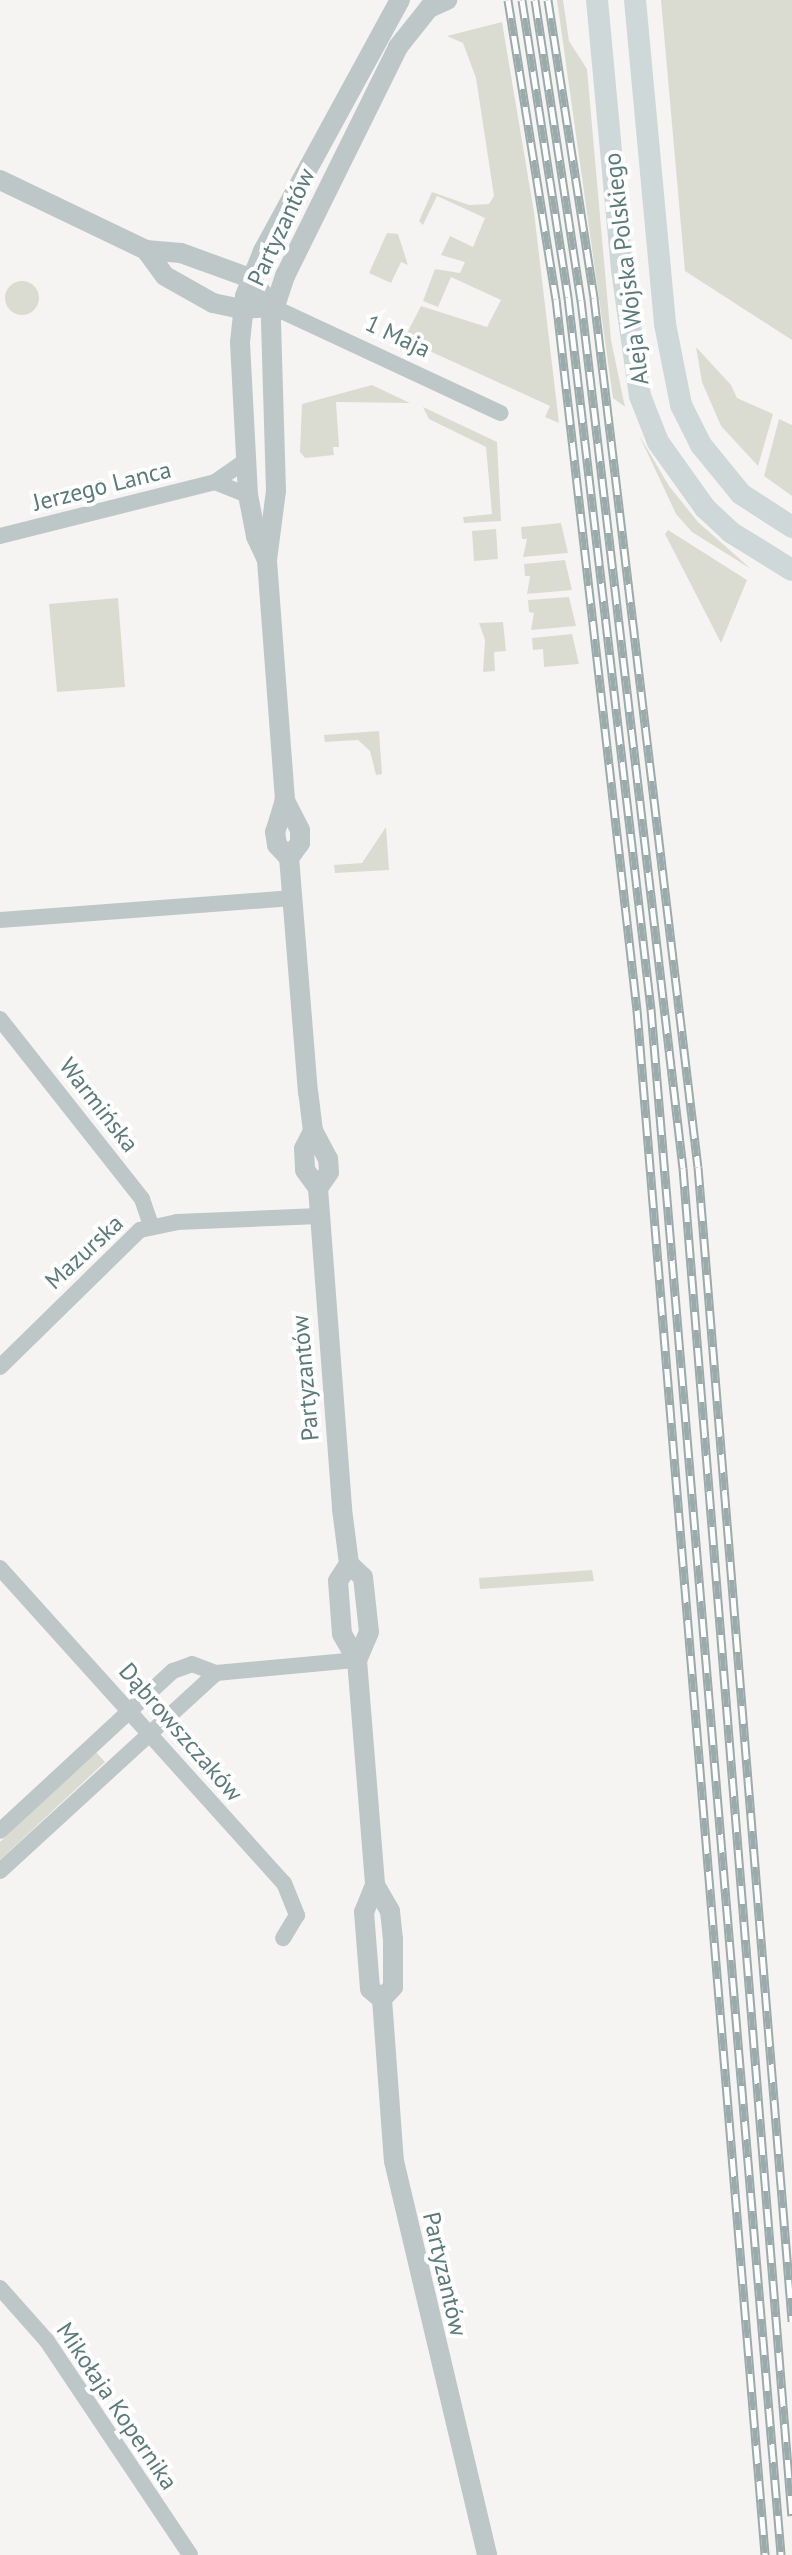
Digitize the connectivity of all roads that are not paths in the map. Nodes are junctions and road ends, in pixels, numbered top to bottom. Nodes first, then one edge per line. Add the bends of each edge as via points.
1 (400, 0) edge
2 (447, 0) edge
3 (597, 0) edge
4 (635, 0) edge
5 (0, 180) edge
6 (146, 250) junction
7 (250, 278) junction
8 (273, 307) junction
9 (242, 309) junction
10 (500, 413) dead end
11 (246, 460) junction
12 (215, 482) junction
13 (248, 495) junction
14 (792, 527) edge
15 (0, 536) edge
16 (267, 560) junction
17 (792, 570) edge
18 (292, 898) junction
19 (0, 920) edge
20 (0, 1019) edge
21 (319, 1216) junction
22 (151, 1225) junction
23 (0, 1367) edge
24 (0, 1568) edge
25 (357, 1660) junction
26 (216, 1673) junction
27 (130, 1709) junction
28 (147, 1733) junction
29 (0, 1831) edge
30 (0, 1871) edge
31 (283, 1938) dead end
32 (0, 2288) edge
33 (190, 2555) edge
34 (487, 2555) edge

1 - 7 street, Partyzantów
2 - 8 street, Partyzantów via 429,8 398,47
3 - 17 main road, Aleja Wojska Polskiego via 622,270 640,396 658,442 705,508 732,533
4 - 14 main road, Aleja Wojska Polskiego via 665,324 681,405 701,445 741,494
5 - 6 street, 1 Maja
6 - 7 street, 1 Maja via 181,253
6 - 9 street, 1 Maja via 165,276 213,303
7 - 8 street, 1 Maja
7 - 9 street, Partyzantów
8 - 9 street, 1 Maja
8 - 10 street, 1 Maja
8 - 16 street, Partyzantów via 269,335 276,491
9 - 11 street, Partyzantów
11 - 12 street, Jerzego Lanca
11 - 13 street, Partyzantów
12 - 13 street
12 - 15 street, Jerzego Lanca
13 - 16 street, Partyzantów
16 - 18 street, Partyzantów via 285,800 300,830 300,843 289,858
18 - 19 street
18 - 21 street, Partyzantów via 313,1131 304,1149 305,1161 318,1188
20 - 22 street, Warmińska via 142,1199
21 - 22 street, Mazurska
21 - 25 street, Partyzantów via 349,1564 338,1581 342,1634
22 - 23 street, Mazurska via 119,1248
24 - 27 street, Dąbrowszczaków
25 - 26 street
25 - 34 street, Partyzantów via 375,1885 390,1911 394,1951 393,1987 382,1999 404,2218
26 - 27 street via 192,1664 182,1667
26 - 28 street
27 - 28 street, Dąbrowszczaków
27 - 29 street
28 - 30 street
28 - 31 street, Dąbrowszczaków via 287,1887 297,1915
32 - 33 street, Mikołaja Kopernika via 47,2341

